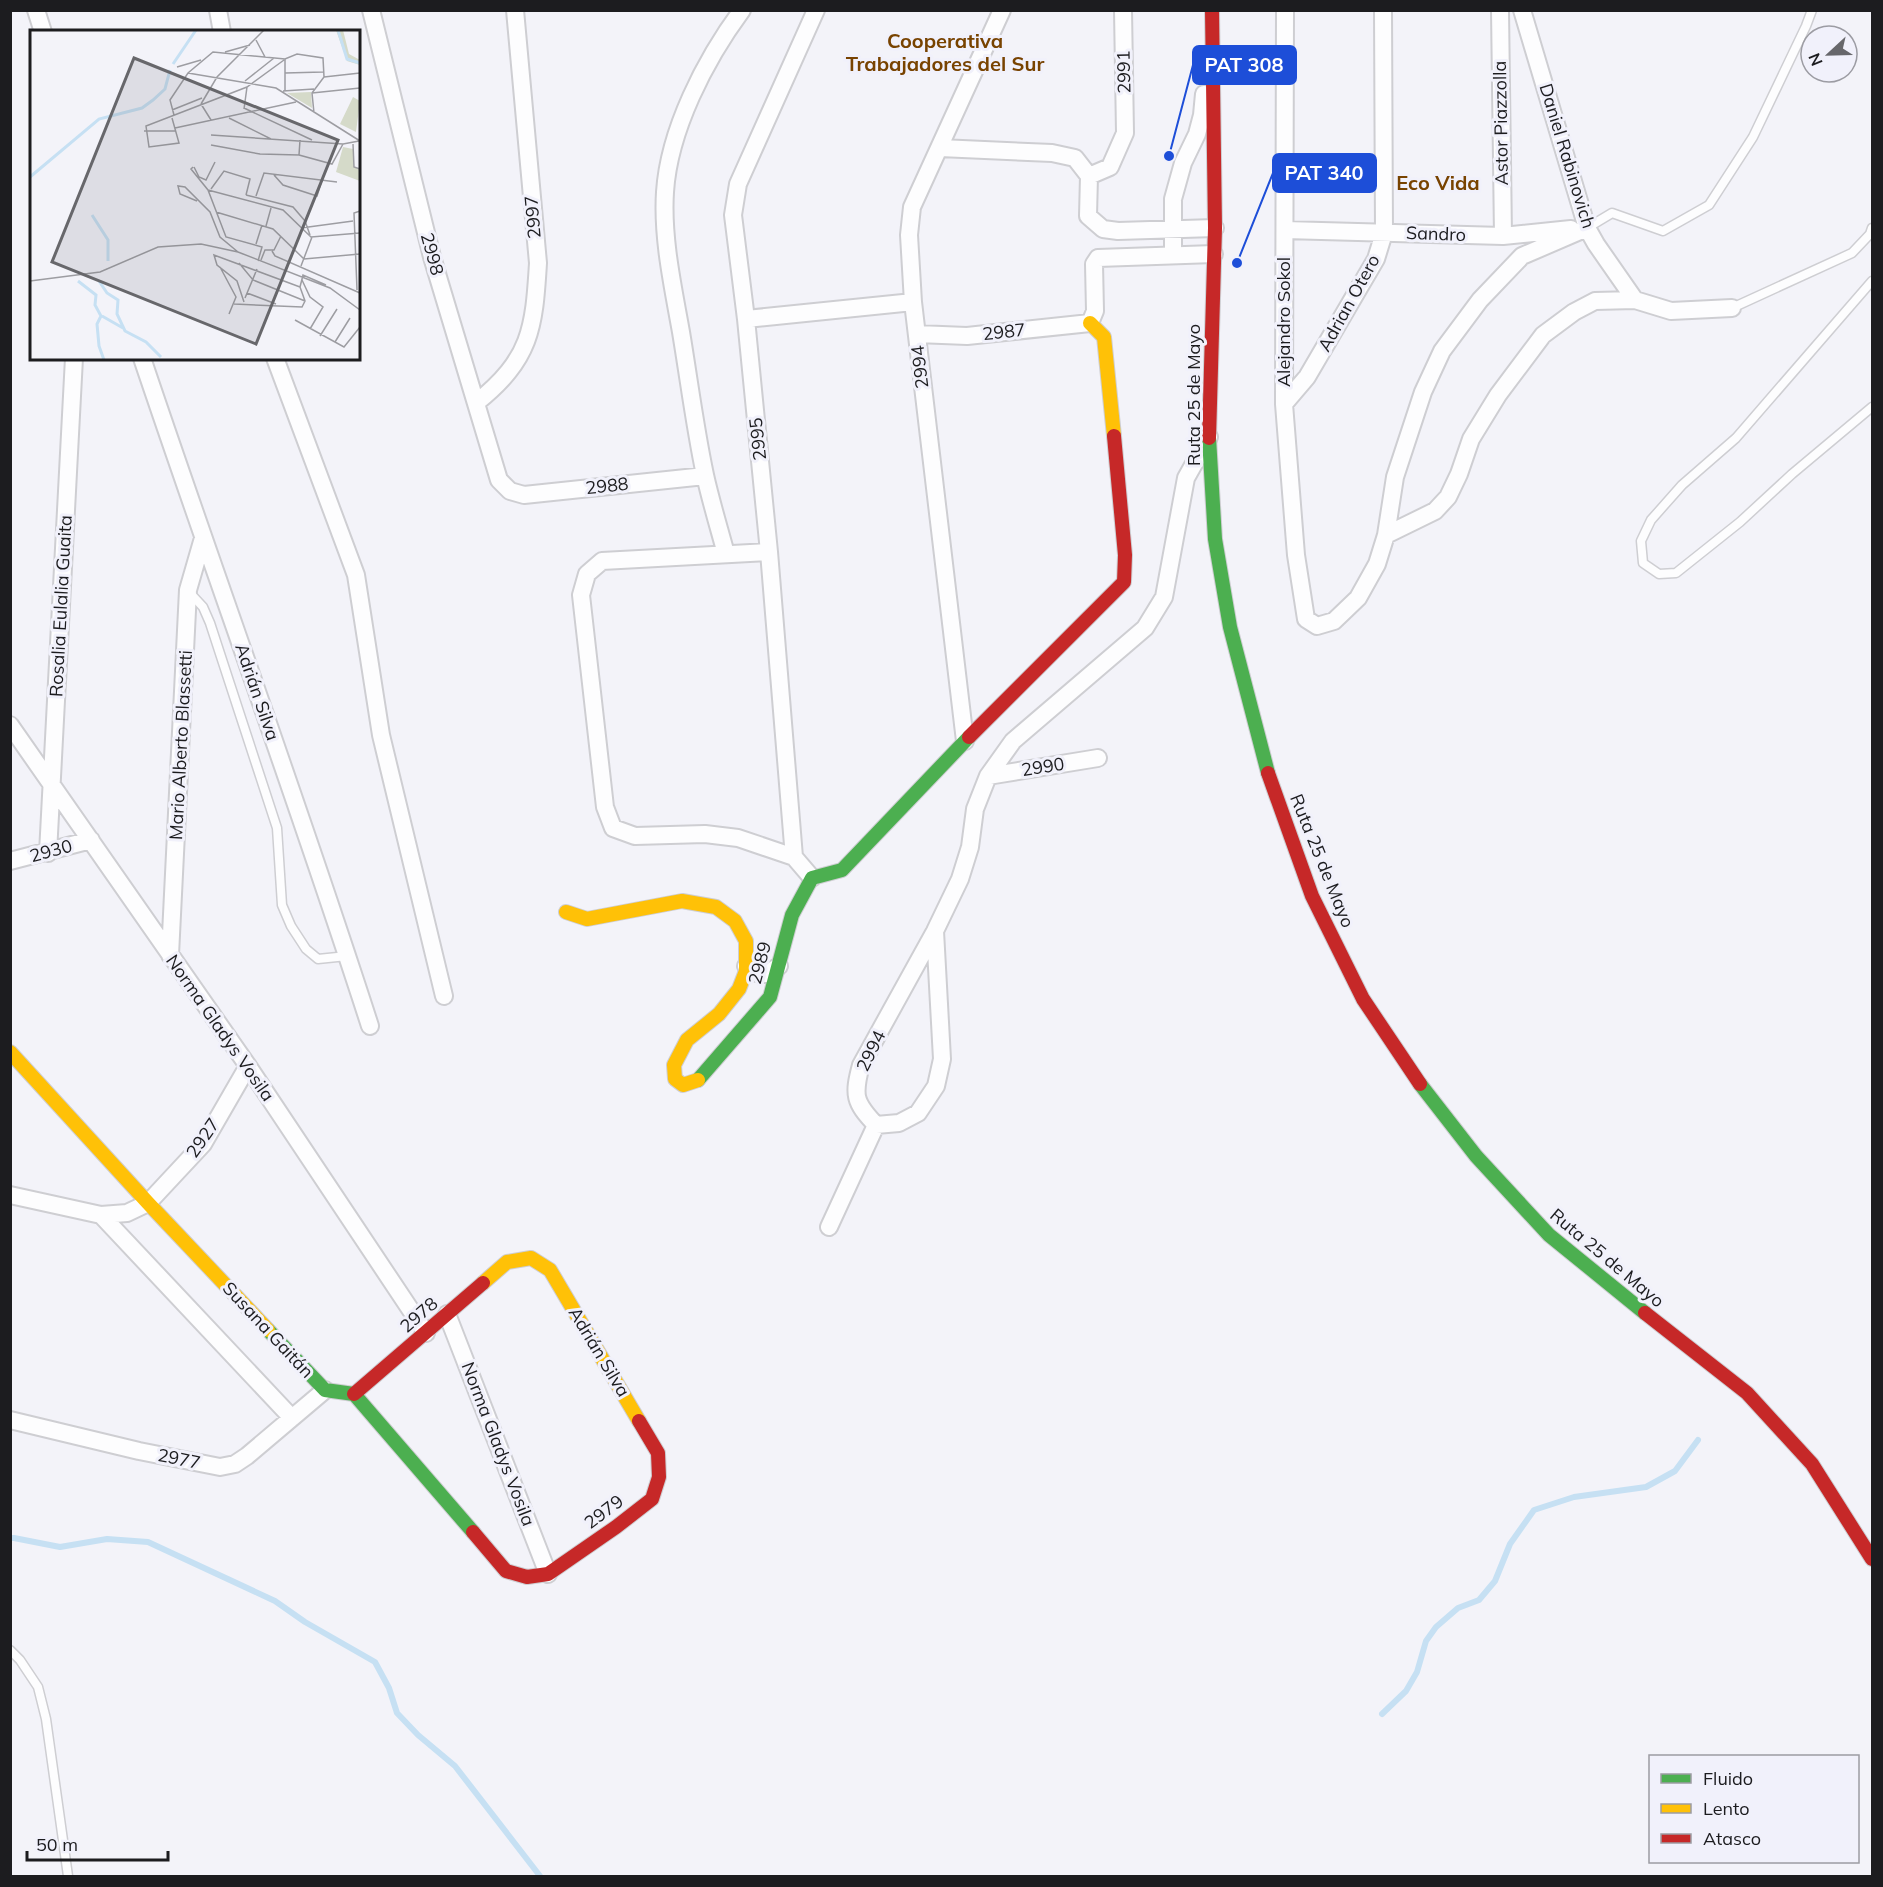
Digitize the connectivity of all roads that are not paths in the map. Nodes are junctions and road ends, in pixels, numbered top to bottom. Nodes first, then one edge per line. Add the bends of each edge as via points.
1 (36, 10) edge
2 (218, 10) edge
3 (371, 10) edge
4 (515, 10) edge
5 (742, 10) edge
6 (816, 10) edge
7 (1002, 10) edge
8 (1124, 10) edge
9 (1212, 10) edge
10 (1285, 10) edge
11 (1383, 10) edge
12 (1500, 10) edge
13 (1522, 10) edge
14 (1812, 10) edge
15 (42, 30) edge
16 (222, 30) edge
17 (1213, 52) junction
18 (940, 148) junction
19 (1089, 176) junction
20 (1215, 228) junction
21 (1587, 228) junction
22 (1872, 228) edge
23 (1173, 229) junction
24 (1285, 230) junction
25 (1384, 233) junction
26 (1503, 236) junction
27 (1214, 254) junction
28 (1173, 255) junction
29 (1872, 280) edge
30 (1635, 300) junction
31 (913, 302) junction
32 (1732, 308) joint
33 (746, 319) junction
34 (1090, 323) junction
35 (916, 334) junction
36 (74, 360) edge
37 (143, 360) edge
38 (276, 360) edge
39 (476, 402) junction
40 (1284, 404) junction
41 (1872, 407) edge
42 (1209, 437) junction
43 (705, 476) junction
44 (510, 492) joint
45 (1386, 535) junction
46 (203, 538) junction
47 (769, 552) junction
48 (726, 554) junction
49 (188, 590) junction
50 (10, 725) edge
51 (965, 741) junction
52 (1098, 758) dead end
53 (986, 781) junction
54 (51, 784) junction
55 (91, 840) junction
56 (48, 853) junction
57 (794, 857) junction
58 (10, 861) edge
59 (812, 878) junction
60 (566, 912) dead end
61 (935, 931) junction
62 (170, 955) junction
63 (347, 956) junction
64 (746, 966) junction
65 (778, 966) junction
66 (444, 996) dead end
67 (370, 1026) dead end
68 (10, 1053) edge
69 (248, 1066) junction
70 (876, 1125) junction
71 (10, 1195) edge
72 (148, 1203) junction
73 (100, 1215) junction
74 (829, 1227) dead end
75 (531, 1258) joint
76 (447, 1314) junction
77 (426, 1333) junction
78 (325, 1390) junction
79 (354, 1394) junction
80 (292, 1418) junction
81 (10, 1420) edge
82 (658, 1453) joint
83 (1872, 1559) edge
84 (543, 1576) junction
85 (10, 1650) edge
86 (68, 1876) edge

1 - 15 street
2 - 16 street
3 - 39 street, 2998 via 432,257
4 - 39 street, 2997 via 538,263 536,297 532,331 522,354 490,392
5 - 43 street via 718,42 691,99 673,144 665,192 673,284
6 - 33 street, 2995 via 738,184 733,215
7 - 18 street, 2994
8 - 19 street, 2991 via 1125,133 1110,167
9 - 17 street, Ruta 25 de Mayo
10 - 24 street, Alejandro Sokol
11 - 25 street, Adrian Otero
12 - 26 street, Astor Piazzolla
13 - 21 street, Daniel Rabinovich
14 - 21 lane via 1753,137 1709,205 1663,231 1612,213
17 - 20 street, Ruta 25 de Mayo
17 - 23 street via 1197,134 1176,183
18 - 19 street via 1052,153 1075,158
18 - 31 street, 2994 via 912,207 909,235
19 - 23 street via 1088,216 1095,224 1118,231
20 - 23 street
20 - 27 street, Ruta 25 de Mayo
21 - 26 street, Sandro
21 - 30 street, Daniel Rabinovich
21 - 45 street via 1522,256 1480,300 1442,351 1423,392 1395,477
22 - 32 lane via 1852,254
23 - 28 street
24 - 25 street, Sandro
24 - 40 street, Alejandro Sokol
25 - 26 street, Sandro
25 - 40 street, Adrian Otero via 1376,259 1307,377
27 - 28 street
27 - 42 street, Ruta 25 de Mayo
28 - 34 street via 1098,258 1093,273 1095,311
29 - 41 lane via 1736,438 1682,485 1651,520 1641,541 1643,563 1659,574 1676,573
30 - 32 street via 1671,311
30 - 45 street via 1595,301 1543,334 1498,394 1471,439 1448,497 1435,511
31 - 33 street
31 - 35 street, 2994
33 - 47 street, 2995
34 - 35 street, 2987 via 968,336
34 - 51 street via 1104,337 1125,555 1124,582
35 - 51 street, 2994
36 - 54 street, Rosalia Eulalia Guaita
37 - 46 street, Adrián Silva
38 - 66 street via 356,575 381,735
39 - 44 street, 2998 via 499,480
40 - 45 street, Alejandro Sokol via 1296,555 1306,619 1317,626 1334,621 1358,598 1377,564
42 - 53 street, 2994 via 1186,478 1164,597 1145,628 1013,741
42 - 83 street, Ruta 25 de Mayo via 1215,539 1228,616 1263,761 1312,896 1363,999 1424,1090 1476,1156 1549,1235 1747,1393 1812,1464
43 - 44 street, 2988 via 524,495
43 - 48 street
46 - 49 street, Mario Alberto Blassetti
46 - 63 street, Adrián Silva
47 - 48 street
47 - 57 street, 2995
48 - 57 street via 602,561 587,574 581,595 605,807 614,828 635,836 705,834 738,838
49 - 62 street, Mario Alberto Blassetti
49 - 63 lane via 203,607 210,623 277,828 282,905 291,926 318,959
50 - 54 street, Norma Gladys Vosila
51 - 59 street via 842,870
52 - 53 street, 2990
53 - 61 street, 2994 via 975,809 970,847 960,879
54 - 55 street, Norma Gladys Vosila
54 - 56 street, Rosalia Eulalia Guaita
55 - 56 street, 2930
55 - 62 street, Norma Gladys Vosila
56 - 58 street, 2930
57 - 59 street
59 - 65 street, 2989 via 792,915
60 - 64 street, 2989 via 587,919 682,901 716,907 735,921 746,941
61 - 70 street, 2994 via 861,1065 855,1087 860,1108
61 - 70 street, 2994 via 942,1059 936,1086 918,1113 899,1123
62 - 69 street, Norma Gladys Vosila
63 - 67 street, Adrián Silva
64 - 65 street via 766,974
64 - 65 street, 2989 via 739,989 679,1052 674,1065 675,1079 682,1084 697,1081 770,997
68 - 72 street, Susana Gaitán
69 - 72 street, 2927 via 203,1144
69 - 77 street, Norma Gladys Vosila
70 - 74 street
71 - 73 street
72 - 73 street via 127,1214
72 - 78 street, Susana Gaitán
73 - 80 street
75 - 76 street, 2978 via 507,1262
75 - 82 street, Adrián Silva via 550,1270
76 - 77 street, 2978
76 - 84 street, Norma Gladys Vosila
77 - 79 street, 2978
78 - 79 street, Susana Gaitán
78 - 80 street, 2977
79 - 84 street via 506,1571 524,1578
80 - 81 street, 2977 via 235,1464 220,1467
82 - 84 street, 2979 via 659,1477 652,1498
85 - 86 lane via 38,1687

